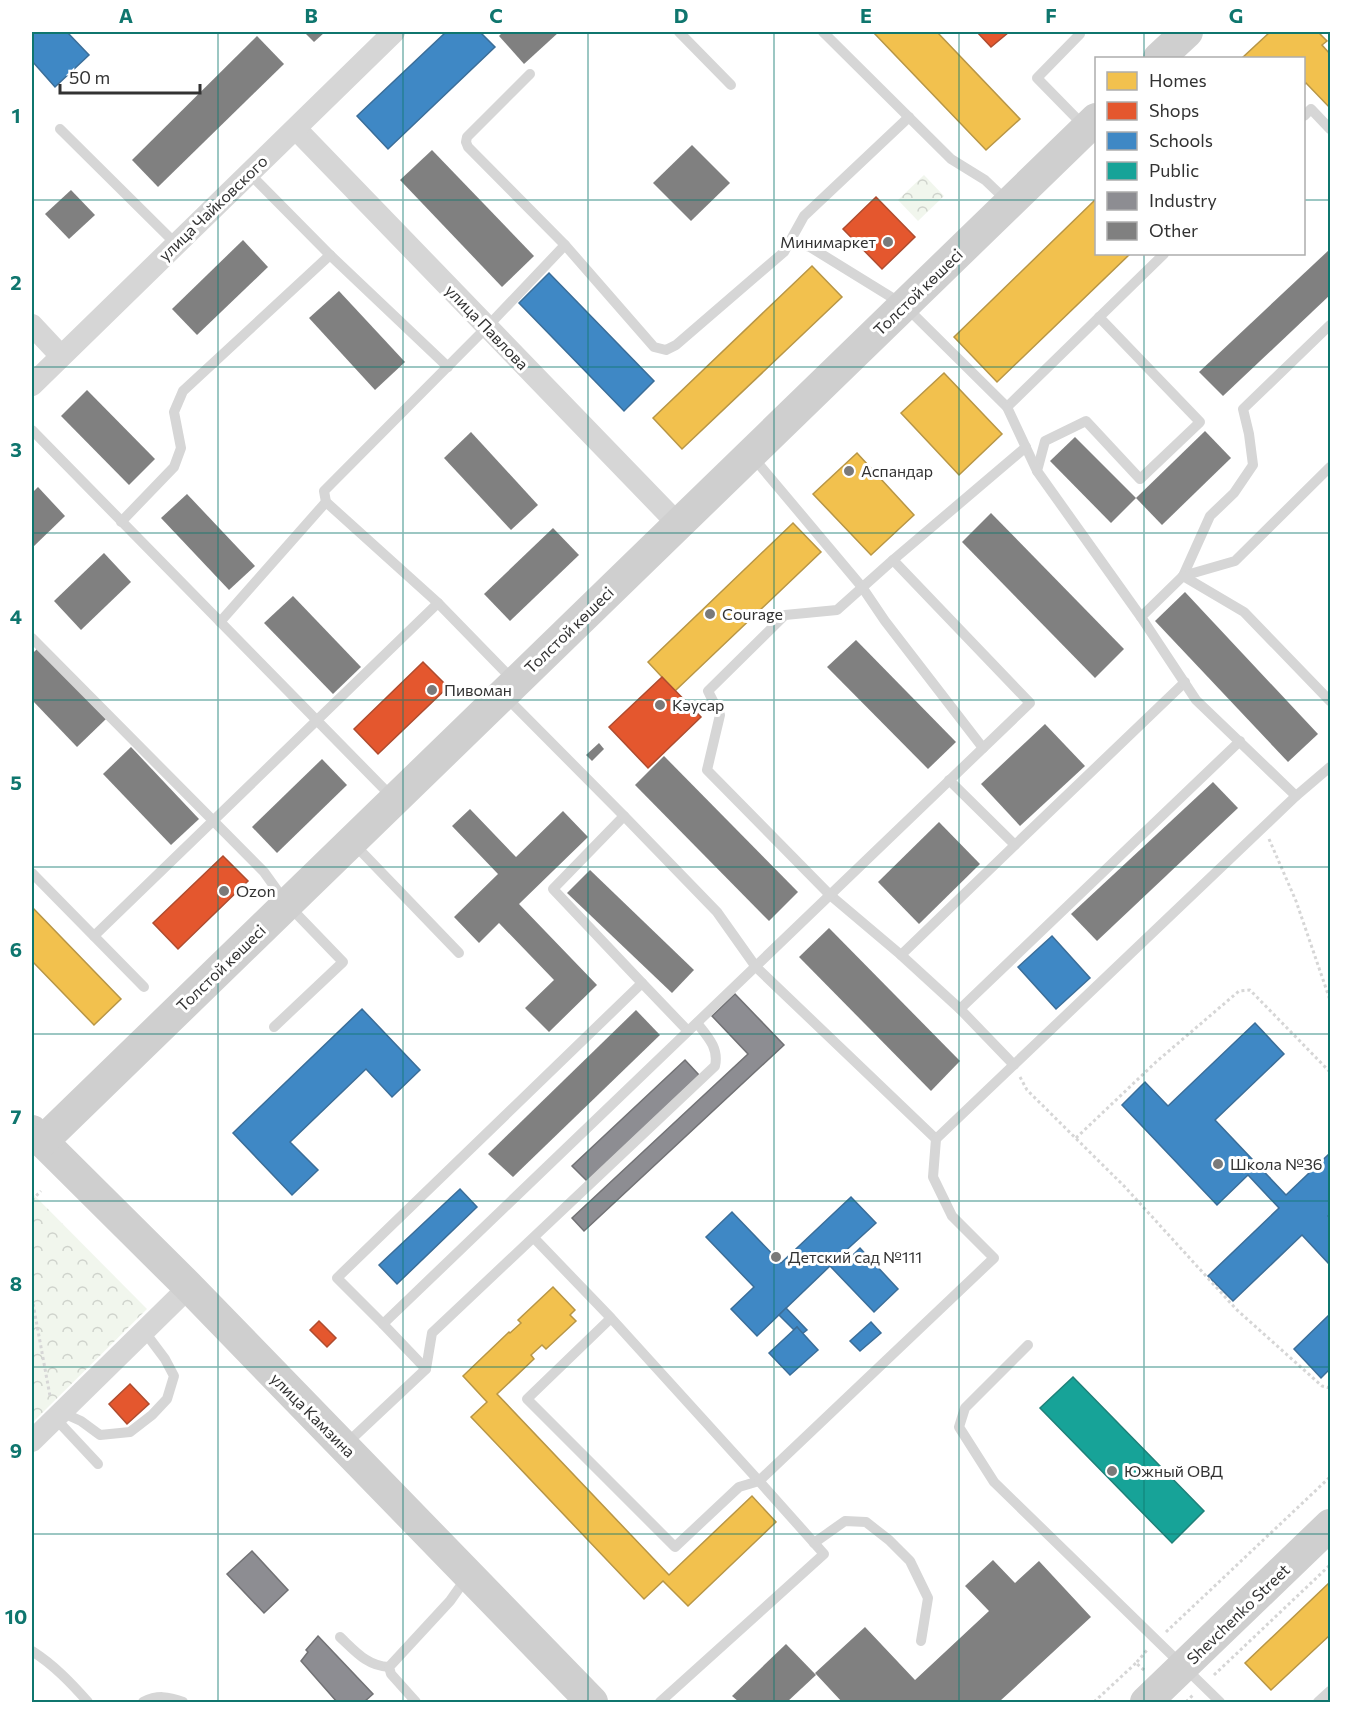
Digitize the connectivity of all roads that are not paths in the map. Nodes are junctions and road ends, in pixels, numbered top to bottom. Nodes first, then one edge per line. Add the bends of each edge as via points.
1 (394, 32) edge
2 (679, 32) edge
3 (823, 32) edge
4 (1187, 32) edge
5 (1080, 34) dead end
6 (1161, 57) edge
7 (530, 74) dead end
8 (731, 85) dead end
9 (1305, 115) edge
10 (909, 117) junction
11 (1092, 124) edge
12 (60, 129) dead end
13 (296, 129) junction
14 (1330, 129) edge
15 (249, 173) junction
16 (1010, 204) junction
17 (791, 242) junction
18 (176, 244) junction
19 (565, 245) junction
20 (330, 255) junction
21 (1163, 255) edge
22 (904, 305) junction
23 (1099, 317) junction
24 (32, 325) edge
25 (1330, 325) edge
26 (487, 327) junction
27 (61, 356) junction
28 (448, 367) junction
29 (32, 385) edge
30 (1007, 407) junction
31 (32, 430) edge
32 (1026, 447) junction
33 (751, 454) junction
34 (1330, 467) edge
35 (1037, 471) junction
36 (326, 502) junction
37 (121, 522) junction
38 (678, 524) junction
39 (893, 560) junction
40 (1183, 576) junction
41 (862, 587) junction
42 (438, 603) junction
43 (1141, 616) junction
44 (220, 622) junction
45 (32, 638) edge
46 (1185, 682) junction
47 (509, 688) junction
48 (1330, 701) edge
49 (316, 720) junction
50 (1240, 741) junction
51 (983, 748) junction
52 (1330, 767) edge
53 (949, 780) junction
54 (1296, 796) junction
55 (394, 800) junction
56 (624, 816) junction
57 (213, 821) junction
58 (352, 841) junction
59 (1015, 845) junction
60 (32, 873) edge
61 (830, 895) junction
62 (287, 904) junction
63 (94, 936) junction
64 (459, 953) dead end
65 (901, 955) junction
66 (756, 967) junction
67 (642, 983) junction
68 (144, 987) dead end
69 (960, 1009) junction
70 (697, 1023) junction
71 (274, 1027) dead end
72 (688, 1031) junction
73 (1014, 1065) junction
74 (37, 1136) edge
75 (936, 1139) junction
76 (534, 1238) junction
77 (189, 1287) junction
78 (611, 1318) junction
79 (383, 1324) junction
80 (144, 1331) junction
81 (1028, 1345) dead end
82 (426, 1369) junction
83 (58, 1415) junction
84 (32, 1441) edge
85 (344, 1446) junction
86 (98, 1464) dead end
87 (759, 1481) junction
88 (1330, 1525) edge
89 (814, 1543) junction
90 (469, 1575) junction
91 (340, 1637) dead end
92 (921, 1641) dead end
93 (32, 1651) edge
94 (389, 1667) junction
95 (1176, 1689) edge
96 (1330, 1691) edge
97 (88, 1702) edge
98 (143, 1702) edge
99 (183, 1702) edge
100 (416, 1702) edge
101 (592, 1702) edge
102 (660, 1702) edge
103 (1220, 1702) edge
104 (1318, 1702) edge

1 - 13 street, улица Чайковского
2 - 8 lane
3 - 10 lane
4 - 6 main road
5 - 11 lane via 1036,78
7 - 19 lane via 466,142
9 - 14 lane via 1311,109
10 - 16 lane via 951,159 985,180
10 - 17 lane via 804,216
11 - 16 main road, Толстой көшесі
12 - 18 lane
13 - 15 street, улица Чайковского
13 - 26 street, улица Павлова
15 - 18 street, улица Чайковского
15 - 20 lane
16 - 22 main road, Толстой көшесі
17 - 19 lane via 766,268 666,350 654,347
17 - 22 lane via 810,247
18 - 27 street, улица Чайковского
19 - 26 lane
20 - 28 lane
20 - 37 lane via 183,391 174,412 181,448 174,467
21 - 23 lane
22 - 30 lane
22 - 33 main road, Толстой көшесі
23 - 30 lane
23 - 35 lane via 1200,422 1140,479 1086,421 1045,441
24 - 27 street
25 - 40 lane via 1243,409 1253,465 1234,493 1210,516
26 - 28 lane
26 - 38 street, улица Павлова
27 - 29 street, улица Чайковского
28 - 36 lane via 324,491
30 - 32 lane
31 - 37 lane
32 - 35 lane
32 - 39 lane
33 - 38 main road, Толстой көшесі
33 - 41 lane
34 - 40 lane via 1235,561
35 - 43 lane
36 - 42 lane
36 - 44 lane
37 - 44 lane
38 - 47 main road, Толстой көшесі
39 - 41 lane
39 - 51 lane via 1030,703
40 - 43 lane
40 - 48 lane via 1244,612
41 - 51 lane
41 - 61 lane via 837,610 784,615 708,690 720,715 707,770
42 - 47 lane
42 - 49 lane
43 - 46 lane
44 - 49 lane
45 - 57 lane
46 - 50 lane via 1196,700
46 - 59 lane
47 - 55 main road, Толстой көшесі
47 - 56 lane
49 - 55 lane
49 - 57 lane
50 - 54 lane
50 - 69 lane
51 - 53 lane
52 - 54 lane
53 - 59 lane
53 - 61 lane
54 - 73 lane
55 - 58 main road, Толстой көшесі
56 - 66 lane via 717,912
56 - 67 lane via 553,890
57 - 62 lane via 264,872
57 - 63 lane
58 - 62 main road, Толстой көшесі
58 - 64 lane
59 - 65 lane
60 - 63 lane
61 - 65 lane
61 - 66 lane
62 - 71 lane via 343,962
62 - 74 main road, Толстой көшесі
63 - 68 lane
65 - 69 lane
66 - 70 lane
66 - 75 lane
67 - 72 lane
67 - 79 lane via 337,1278
69 - 73 lane
70 - 72 lane
70 - 76 lane via 713,1043 715,1066
72 - 79 lane
73 - 75 lane
74 - 77 main road, улица Камзина
75 - 87 lane via 933,1177 947,1206 994,1258
76 - 78 lane
76 - 82 lane via 432,1334
77 - 80 street
77 - 85 main road, улица Камзина
78 - 87 lane
78 - 87 lane via 527,1400 675,1547 739,1487
79 - 82 lane
80 - 83 street
80 - 83 lane via 174,1376 167,1399 152,1416 130,1432 100,1435 81,1421
81 - 95 lane via 965,1408 959,1428 994,1482 1157,1640
82 - 85 lane
83 - 84 street
83 - 86 lane
85 - 90 main road, улица Камзина
87 - 89 lane
88 - 95 main road, Shevchenko Street
89 - 92 lane via 845,1521 866,1522 889,1540 910,1561 928,1598
89 - 102 lane via 824,1554
90 - 94 lane
90 - 101 main road, улица Камзина
91 - 94 lane via 368,1662
93 - 97 lane via 74,1685
94 - 100 lane
95 - 103 lane
96 - 104 lane
98 - 99 lane via 166,1696

